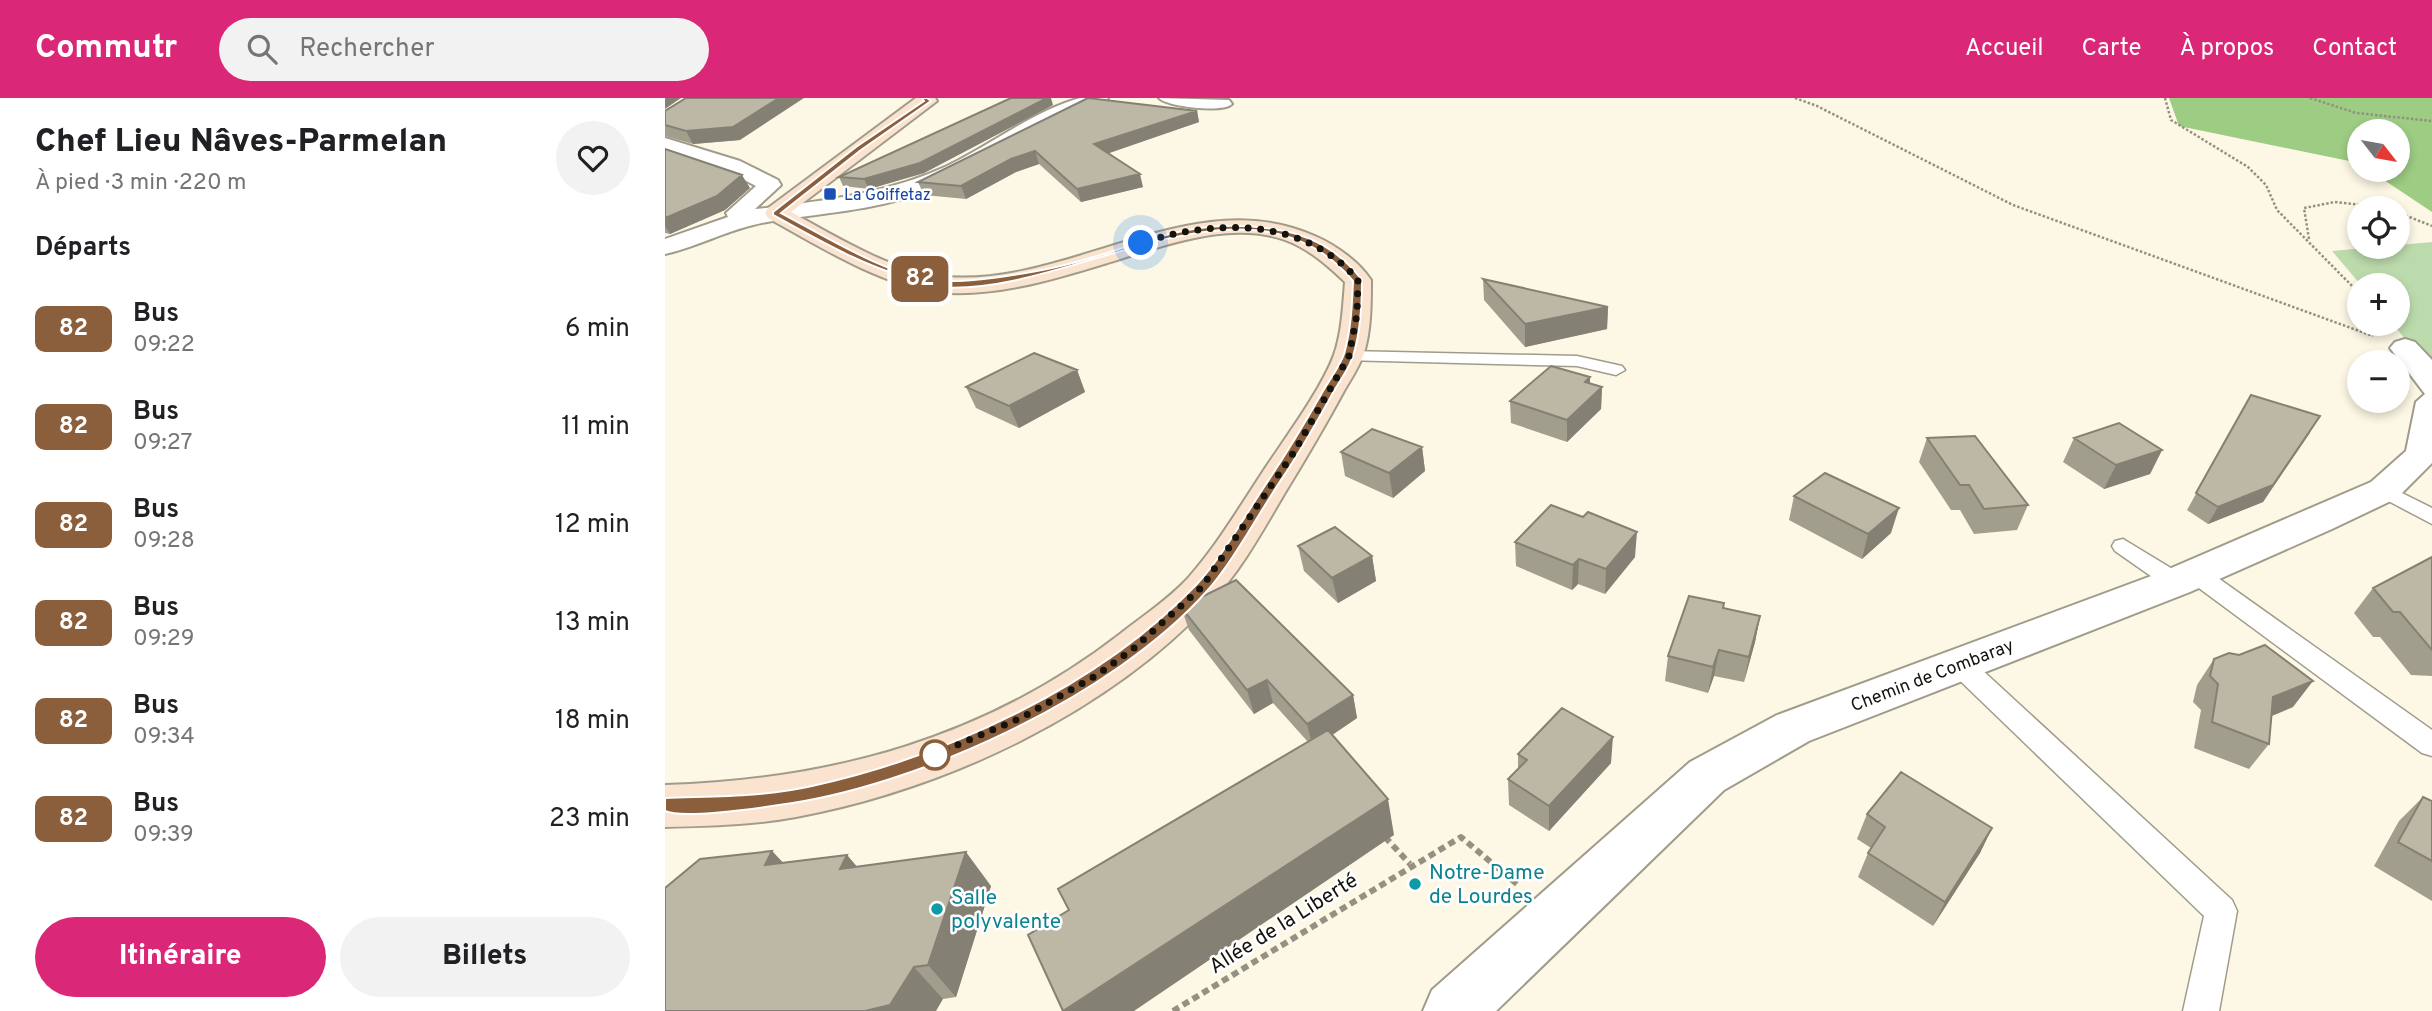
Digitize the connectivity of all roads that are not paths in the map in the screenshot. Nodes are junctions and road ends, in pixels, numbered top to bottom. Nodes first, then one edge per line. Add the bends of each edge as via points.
1 (925, 98) edge
2 (1099, 98) edge
3 (1168, 98) edge
4 (1223, 104) dead end
5 (665, 144) edge
6 (776, 213) junction
7 (665, 247) edge
8 (2405, 348) road end
9 (1349, 356) junction
10 (1616, 370) dead end
11 (2432, 387) edge
12 (2432, 402) edge
13 (2383, 490) junction
14 (2432, 517) edge
15 (2123, 546) dead end
16 (2186, 578) junction
17 (1959, 664) junction
18 (2432, 746) edge
19 (665, 806) edge
20 (1453, 1011) edge
21 (2201, 1011) edge

1 - 6 main road via 927,101
2 - 6 street via 1065,108 940,176 896,194
3 - 4 street
5 - 6 street via 726,161 754,175 770,185 737,213
6 - 7 street via 720,226
6 - 9 main road via 873,265 938,284 1055,270 1202,228 1244,227 1283,233 1315,243 1342,261 1358,280
8 - 11 street via 2424,369
9 - 10 lane via 1577,361
9 - 19 main road via 1294,452 1202,587 1097,675 970,742 875,776 811,794
12 - 13 street, Chemin de Combaray via 2422,454
13 - 14 lane
13 - 16 street, Chemin de Combaray
15 - 16 lane
16 - 17 street, Chemin de Combaray
16 - 18 lane
17 - 20 street, Chemin de Combaray via 1793,728 1707,776
17 - 21 lane via 2221,911

